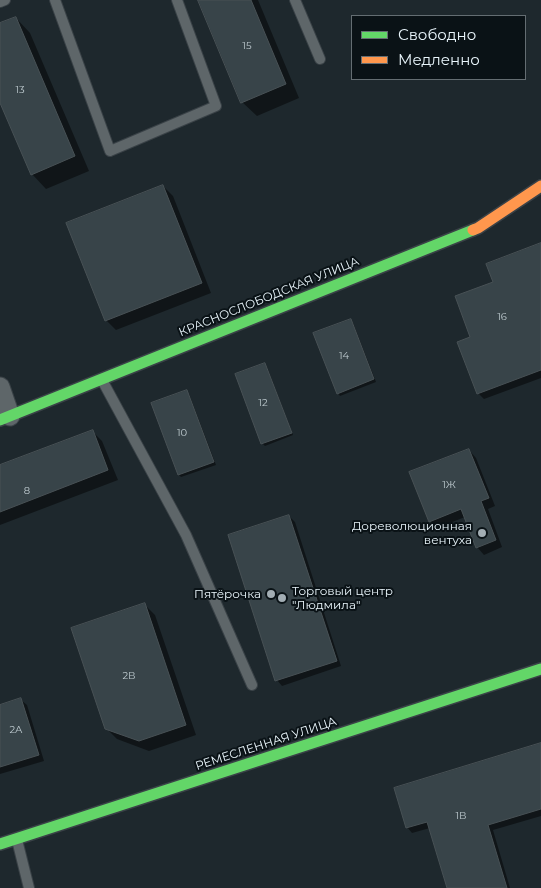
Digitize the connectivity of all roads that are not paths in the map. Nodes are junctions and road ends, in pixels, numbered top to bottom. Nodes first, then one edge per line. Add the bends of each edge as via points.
1 (5, 0) edge
2 (56, 0) edge
3 (177, 0) edge
4 (296, 0) edge
5 (0, 2) edge
6 (320, 59) dead end
7 (541, 186) edge
8 (102, 379) junction
9 (0, 387) edge
10 (5, 418) edge
11 (541, 669) edge
12 (252, 684) dead end
13 (16, 839) junction
14 (0, 844) edge
15 (29, 888) edge

1 - 5 lane
2 - 3 lane via 110,151 216,106
4 - 6 lane
7 - 8 street, КРАСНОСЛОБОДСКАЯ УЛИЦА via 478,228
8 - 10 street, КРАСНОСЛОБОДСКАЯ УЛИЦА
8 - 12 lane via 186,535
9 - 10 street
11 - 13 street, РЕМЕСЛЕННАЯ УЛИЦА
13 - 14 street, РЕМЕСЛЕННАЯ УЛИЦА
13 - 15 lane

